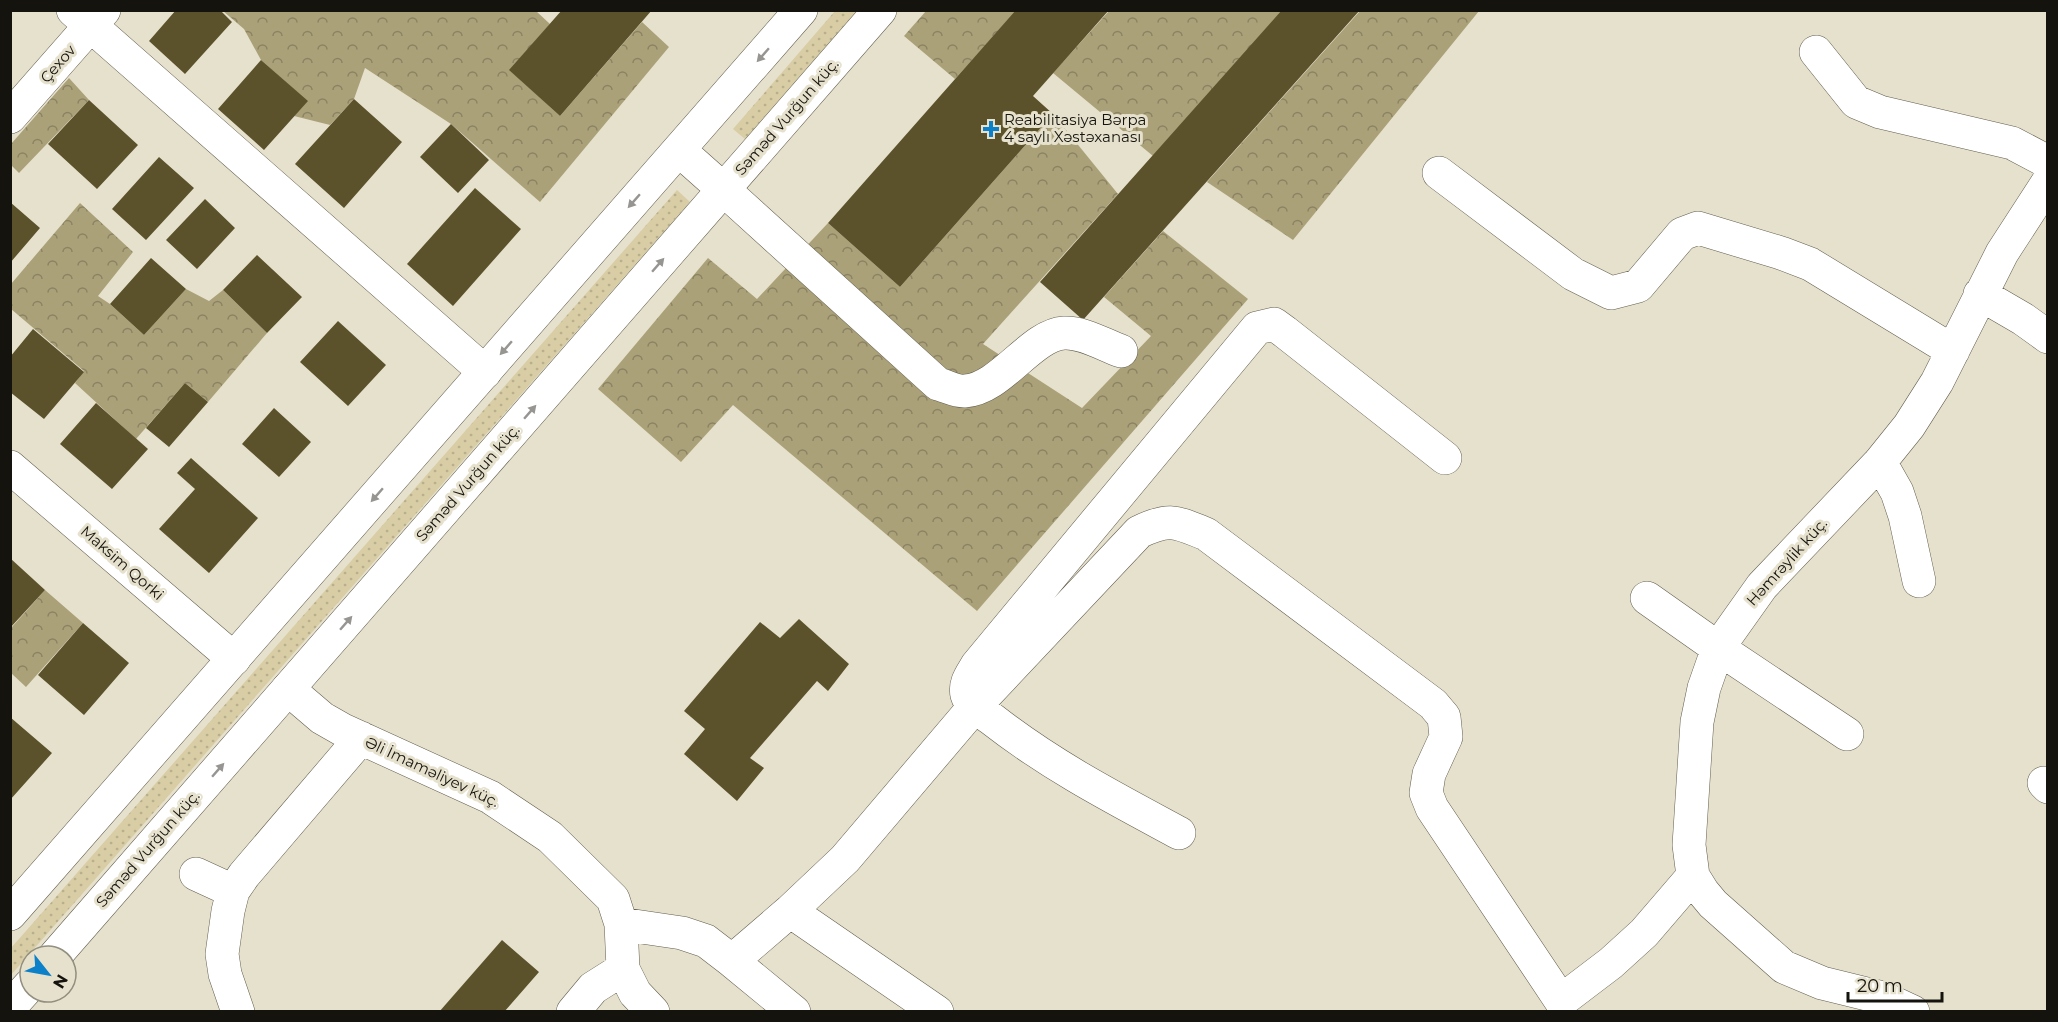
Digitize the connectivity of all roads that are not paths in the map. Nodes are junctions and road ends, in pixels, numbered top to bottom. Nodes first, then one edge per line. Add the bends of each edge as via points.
1 (801, 10) edge
2 (880, 10) edge
3 (89, 16) edge
4 (1816, 52) dead end
5 (10, 117) edge
6 (679, 150) junction
7 (2048, 162) edge
8 (1439, 173) dead end
9 (2048, 182) edge
10 (724, 190) junction
11 (1980, 294) junction
12 (2048, 338) edge
13 (1122, 351) dead end
14 (1953, 351) junction
15 (485, 372) junction
16 (1446, 458) dead end
17 (1880, 462) junction
18 (10, 467) edge
19 (1919, 581) dead end
20 (1647, 597) dead end
21 (1718, 648) junction
22 (234, 659) junction
23 (288, 689) junction
24 (975, 706) junction
25 (1847, 734) dead end
26 (361, 738) junction
27 (1179, 833) dead end
28 (196, 874) dead end
29 (1693, 876) junction
30 (233, 891) junction
31 (790, 911) junction
32 (10, 914) edge
33 (621, 924) junction
34 (65, 944) edge
35 (732, 961) junction
36 (623, 969) junction
37 (1553, 1006) edge
38 (238, 1011) edge
39 (573, 1011) edge
40 (653, 1011) edge
41 (794, 1011) edge
42 (937, 1011) edge
43 (1912, 1011) edge

1 -> 6 street
2 - 10 street, Səməd Vurğun küç.
3 - 5 street, Çexov
3 - 15 street
4 - 7 street via 1856,102 1880,112 2012,143
6 - 10 street
6 -> 15 street
8 - 14 street via 1573,274 1611,293 1638,286 1682,234 1698,228 1810,264
9 - 11 street, Həmrəylik küç.
10 - 13 street via 938,384 963,392 984,387 1049,337 1064,333
23 -> 10 street, Səməd Vurğun küç.
11 - 12 street
11 - 14 street, Həmrəylik küç.
14 - 17 street, Həmrəylik küç. via 1909,426
15 -> 22 street
16 - 24 street via 1274,324 1257,328 977,665 967,681 967,695
17 - 19 street via 1905,516
17 - 21 street, Həmrəylik küç. via 1762,586
18 - 22 street, Maksim Qorki
20 - 21 street
21 - 25 street
21 - 29 street, Həmrəylik küç. via 1697,722 1689,845
22 - 32 street
23 - 26 street, Əli İmaməliyev küç. via 322,718
34 -> 23 street, Səməd Vurğun küç.
24 - 27 street via 1083,782
24 - 31 street via 845,859
24 - 37 street via 1139,532 1161,522 1181,524 1206,534 1433,704 1444,717 1446,737 1429,774 1426,793
26 - 30 street
26 - 33 street, Əli İmaməliyev küç. via 490,797 550,837 613,898
28 - 30 street
29 - 37 street via 1644,933
29 - 43 street, Həmrəylik küç. via 1713,904 1784,967
30 - 38 street via 222,954
31 - 35 street
31 - 42 street
33 - 35 street via 682,933 706,941
33 - 36 street, Əli İmaməliyev küç.
35 - 41 street
36 - 39 street via 593,988
36 - 40 street, Əli İmaməliyev küç. via 635,993

